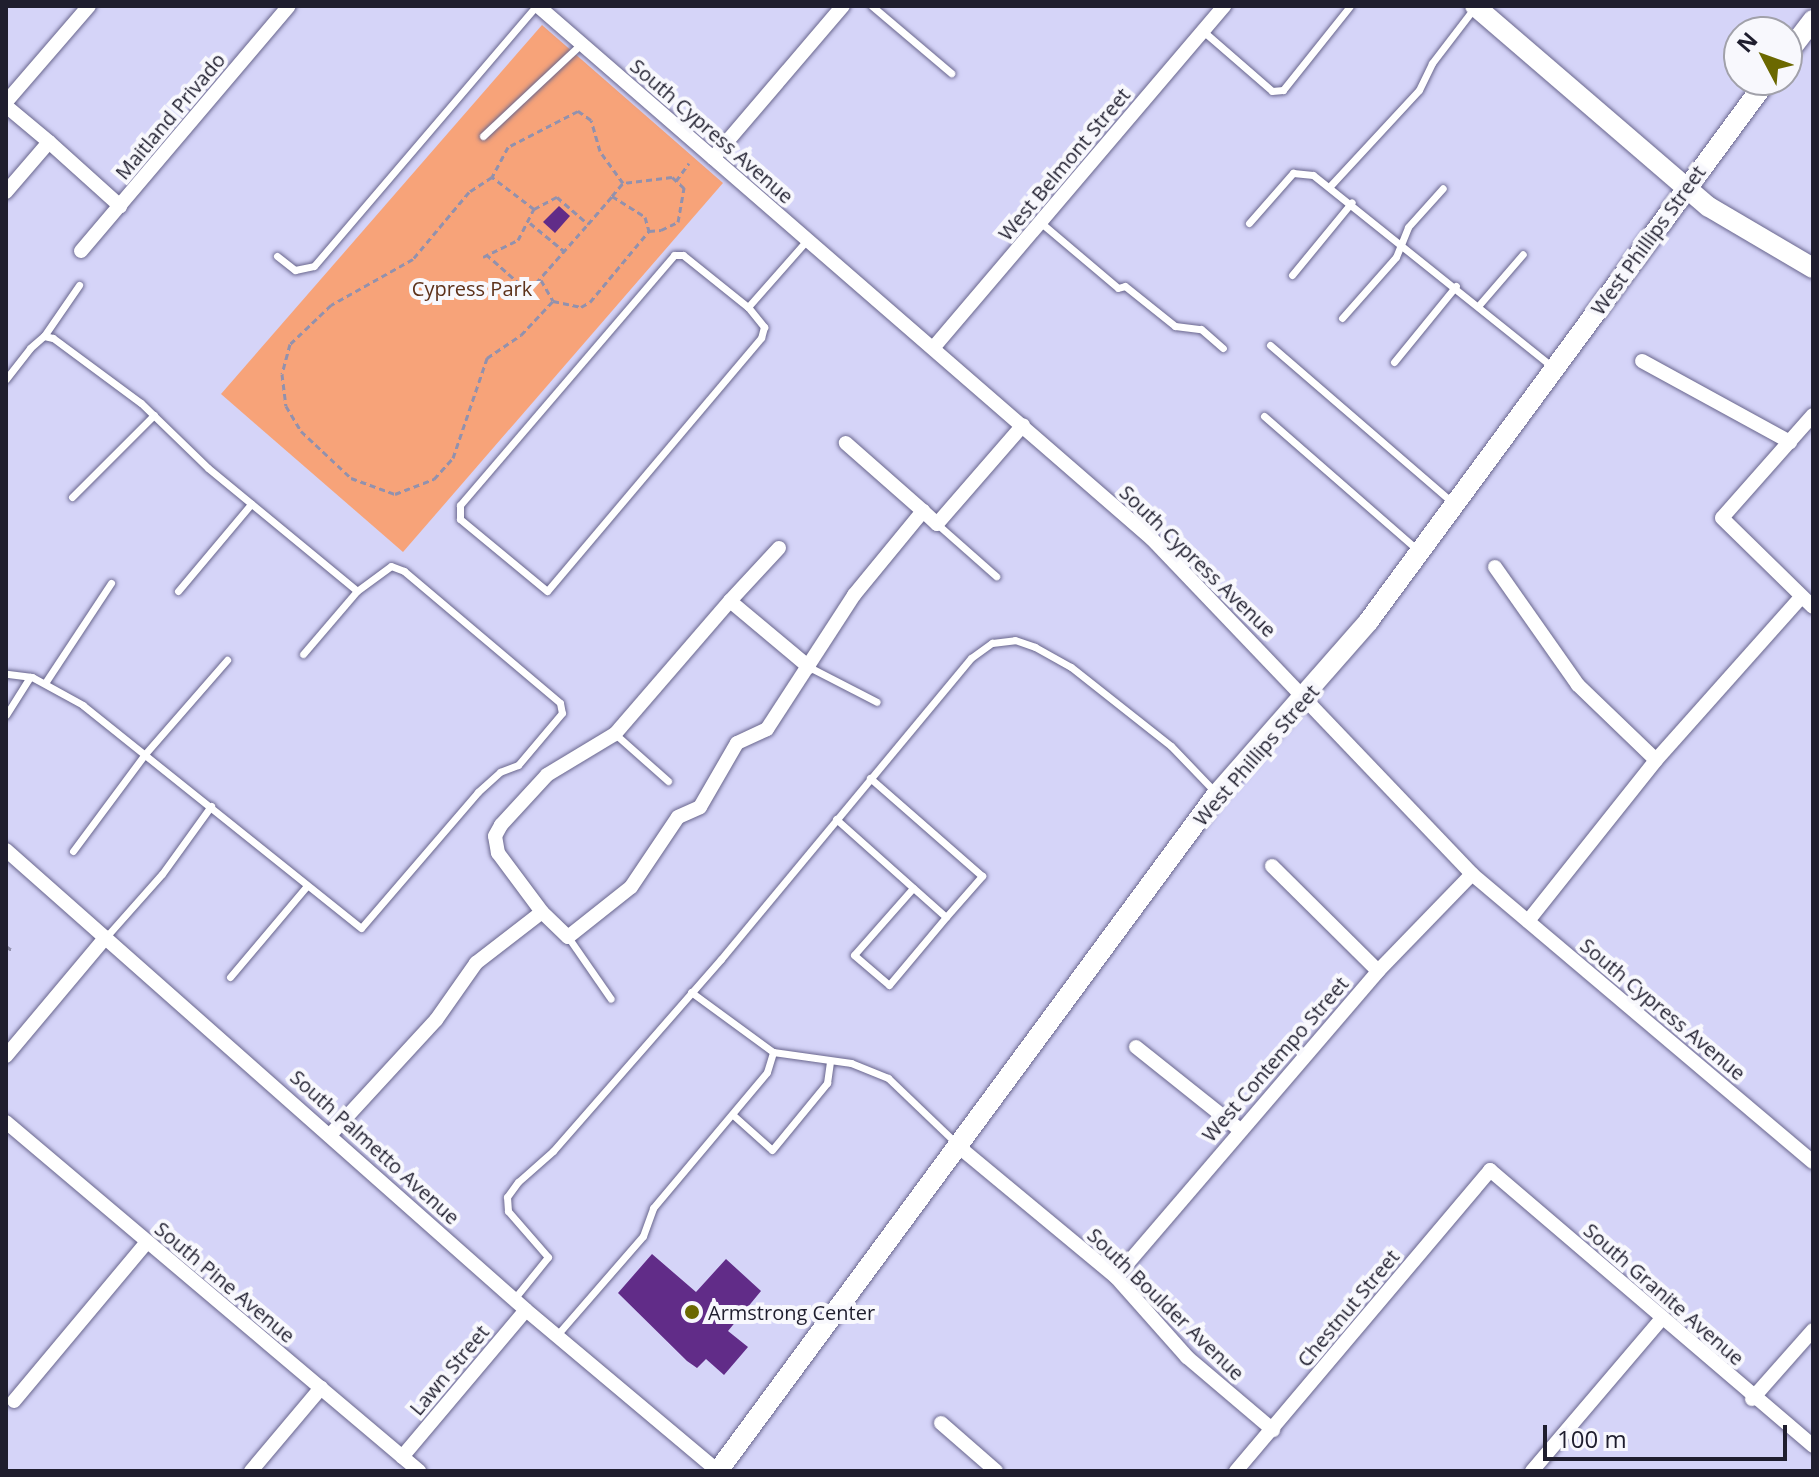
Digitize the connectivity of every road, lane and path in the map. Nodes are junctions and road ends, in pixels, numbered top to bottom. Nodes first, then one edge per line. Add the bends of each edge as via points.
1 (89, 6) edge
2 (289, 6) edge
3 (537, 6) edge
4 (843, 6) edge
5 (872, 6) edge
6 (1224, 6) edge
7 (1350, 6) edge
8 (1475, 6) edge
9 (1203, 31) junction
10 (581, 44) junction
11 (951, 73) dead end
12 (1755, 96) edge
13 (6, 104) edge
14 (483, 136) dead end
15 (49, 142) junction
16 (713, 158) junction
17 (689, 163) dead end
18 (492, 177) junction
19 (676, 181) junction
20 (623, 183) junction
21 (1331, 185) junction
22 (1686, 187) junction
23 (1443, 188) dead end
24 (6, 192) edge
25 (612, 196) junction
26 (1352, 202) junction
27 (120, 206) junction
28 (534, 209) junction
29 (530, 222) junction
30 (1040, 222) junction
31 (1249, 223) dead end
32 (588, 224) junction
33 (649, 231) junction
34 (807, 239) junction
35 (1401, 240) junction
36 (81, 251) dead end
37 (564, 251) junction
38 (1523, 254) dead end
39 (277, 256) dead end
40 (1813, 268) edge
41 (1292, 275) dead end
42 (540, 279) junction
43 (79, 285) dead end
44 (1456, 286) junction
45 (553, 301) junction
46 (1479, 305) junction
47 (748, 307) junction
48 (1342, 318) dead end
49 (44, 336) junction
50 (1270, 345) dead end
51 (934, 347) junction
52 (1223, 348) dead end
53 (1642, 361) dead end
54 (1394, 362) dead end
55 (1555, 368) junction
56 (6, 379) edge
57 (154, 415) junction
58 (1813, 415) edge
59 (1264, 416) dead end
60 (1023, 425) junction
61 (1790, 442) junction
62 (846, 443) dead end
63 (72, 497) dead end
64 (251, 504) junction
65 (1455, 504) junction
66 (923, 511) junction
67 (937, 524) junction
68 (779, 548) dead end
69 (1420, 552) junction
70 (1495, 567) dead end
71 (996, 576) dead end
72 (111, 583) dead end
73 (178, 591) dead end
74 (357, 591) junction
75 (1801, 597) junction
76 (730, 601) junction
77 (1813, 607) edge
78 (303, 654) dead end
79 (227, 660) dead end
80 (809, 667) junction
81 (6, 674) edge
82 (30, 677) junction
83 (45, 683) junction
84 (1307, 696) junction
85 (877, 702) dead end
86 (6, 715) edge
87 (615, 734) junction
88 (145, 754) junction
89 (1656, 760) junction
90 (870, 778) junction
91 (668, 781) dead end
92 (1217, 794) junction
93 (211, 806) junction
94 (836, 819) junction
95 (6, 850) edge
96 (73, 851) dead end
97 (1272, 866) dead end
98 (1472, 874) junction
99 (307, 886) junction
100 (913, 888) junction
101 (542, 912) junction
102 (946, 917) junction
103 (1528, 921) junction
104 (106, 937) junction
105 (568, 937) junction
106 (6, 946) edge
107 (13, 951) dead end
108 (1378, 971) junction
109 (230, 977) dead end
110 (691, 992) junction
111 (611, 999) dead end
112 (1136, 1047) dead end
113 (773, 1052) junction
114 (6, 1056) edge
115 (830, 1061) junction
116 (733, 1115) junction
117 (6, 1122) edge
118 (1240, 1130) junction
119 (331, 1134) junction
120 (958, 1146) junction
121 (1813, 1162) edge
122 (1490, 1170) joint
123 (146, 1243) junction
124 (1116, 1277) junction
125 (514, 1299) junction
126 (526, 1310) junction
127 (1662, 1318) junction
128 (1813, 1330) edge
129 (557, 1335) junction
130 (321, 1388) junction
131 (1752, 1399) junction
132 (14, 1401) dead end
133 (941, 1423) dead end
134 (1273, 1430) junction
135 (1813, 1446) edge
136 (402, 1457) junction
137 (251, 1471) edge
138 (419, 1471) edge
139 (718, 1471) edge
140 (996, 1471) edge
141 (1236, 1471) edge
142 (1532, 1471) edge

1 - 13 street
2 - 27 street, Maitland Privado
3 - 10 street, South Cypress Avenue
3 - 39 lane via 314,266 295,270
4 - 16 street
5 - 11 lane
6 - 9 street, West Belmont Street
7 - 9 lane via 1283,90 1272,91
8 - 21 lane via 1432,63 1419,90
8 - 22 street
9 - 30 street, West Belmont Street
10 - 14 lane
10 - 16 street, South Cypress Avenue
12 - 22 street, West Phillips Street
13 - 15 street
15 - 24 street
15 - 27 street
16 - 34 street, South Cypress Avenue
17 - 19 path
18 - 20 path via 508,147 578,111 591,120 600,151
18 - 28 path
18 - 45 path via 469,192 413,259 331,305 305,326 290,344 282,374 286,406 301,431 351,478 395,494 434,479 453,458 487,358 521,335
19 - 20 path
19 - 33 path via 684,188 678,222
20 - 25 path
21 - 26 lane
21 - 31 lane via 1293,173
22 - 40 street via 1709,207
22 - 55 street, West Phillips Street
23 - 35 lane
25 - 32 path
25 - 33 path via 645,217
26 - 35 lane
26 - 41 lane
27 - 36 street, Maitland Privado
28 - 29 path
28 - 32 path via 557,197
29 - 37 path
29 - 42 path via 518,240 484,255 520,284
30 - 51 street, West Belmont Street
30 - 52 lane via 1118,288 1125,286 1175,326 1201,329
32 - 37 path
33 - 45 path via 590,302 581,307
34 - 47 lane
34 - 51 street, South Cypress Avenue
35 - 44 lane
35 - 48 lane via 1396,257
37 - 42 path
38 - 46 lane
42 - 45 path
43 - 49 lane
44 - 46 lane
44 - 54 lane
46 - 55 lane
47 - 47 lane via 764,327 761,338 547,591 460,519 460,505 483,475 674,255 683,255
49 - 56 lane
49 - 57 lane via 84,359
50 - 65 lane
51 - 60 street, South Cypress Avenue
53 - 61 street
55 - 65 street, West Phillips Street
57 - 63 lane
57 - 64 lane
58 - 61 street
59 - 69 lane
60 - 67 street
60 - 84 street, South Cypress Avenue via 1152,539
61 - 75 street via 1722,518
62 - 66 street
64 - 73 lane
64 - 74 lane
65 - 69 street, West Phillips Street
66 - 67 street
66 - 80 street via 877,564
67 - 71 lane
68 - 76 street
69 - 84 street, West Phillips Street
70 - 89 street via 1578,685
72 - 83 lane
74 - 78 lane
74 - 99 lane via 391,566 404,571 560,703 562,713 518,765 500,772 478,792 361,928
75 - 77 street
75 - 89 street
76 - 80 street
76 - 87 street
79 - 88 lane
80 - 85 lane
80 - 105 street via 767,729 737,743 700,807 678,817 631,887
81 - 82 lane
82 - 83 lane
82 - 86 lane
83 - 88 lane
84 - 92 street, West Phillips Street
84 - 98 street, South Cypress Avenue
87 - 91 lane
87 - 101 street via 541,779 495,836 498,853
88 - 93 lane
88 - 96 lane
89 - 103 street
90 - 92 lane via 971,658 992,643 1015,640 1071,667 1171,746
90 - 94 lane
90 - 102 lane via 982,876
92 - 120 street, West Phillips Street
93 - 99 lane
93 - 104 lane via 162,874
94 - 100 lane
94 - 110 lane
95 - 104 street, South Palmetto Avenue
97 - 108 street
98 - 103 street, South Cypress Avenue
98 - 108 street, West Contempo Street
99 - 109 lane
100 - 102 lane
100 - 102 lane via 854,955 889,985
101 - 105 street
101 - 119 street via 476,963 436,1020
103 - 121 street, South Cypress Avenue
104 - 114 street
104 - 119 street, South Palmetto Avenue
105 - 111 lane
106 - 107 path
108 - 118 street, West Contempo Street
110 - 113 lane
110 - 125 lane via 507,1197 508,1211 548,1257
112 - 118 street
113 - 115 lane
113 - 116 lane via 767,1072
115 - 116 lane via 827,1083 772,1150
115 - 120 lane via 888,1078
116 - 129 lane via 653,1208 643,1236
117 - 123 street, South Pine Avenue
118 - 124 street, West Contempo Street
119 - 125 street, South Palmetto Avenue
120 - 124 street, South Boulder Avenue
120 - 139 street, West Phillips Street
122 - 127 street, South Granite Avenue
122 - 134 street, Chestnut Street
123 - 130 street, South Pine Avenue
123 - 132 street
124 - 134 street, South Boulder Avenue via 1187,1357
125 - 126 street, South Palmetto Avenue
126 - 129 street, South Palmetto Avenue
126 - 136 street, Lawn Street
127 - 131 street, South Granite Avenue
127 - 142 street
128 - 131 street
129 - 139 street, South Palmetto Avenue
130 - 136 street, South Pine Avenue
130 - 137 street
131 - 135 street, South Granite Avenue
133 - 140 street
134 - 141 street, Chestnut Street
136 - 138 street, South Pine Avenue

